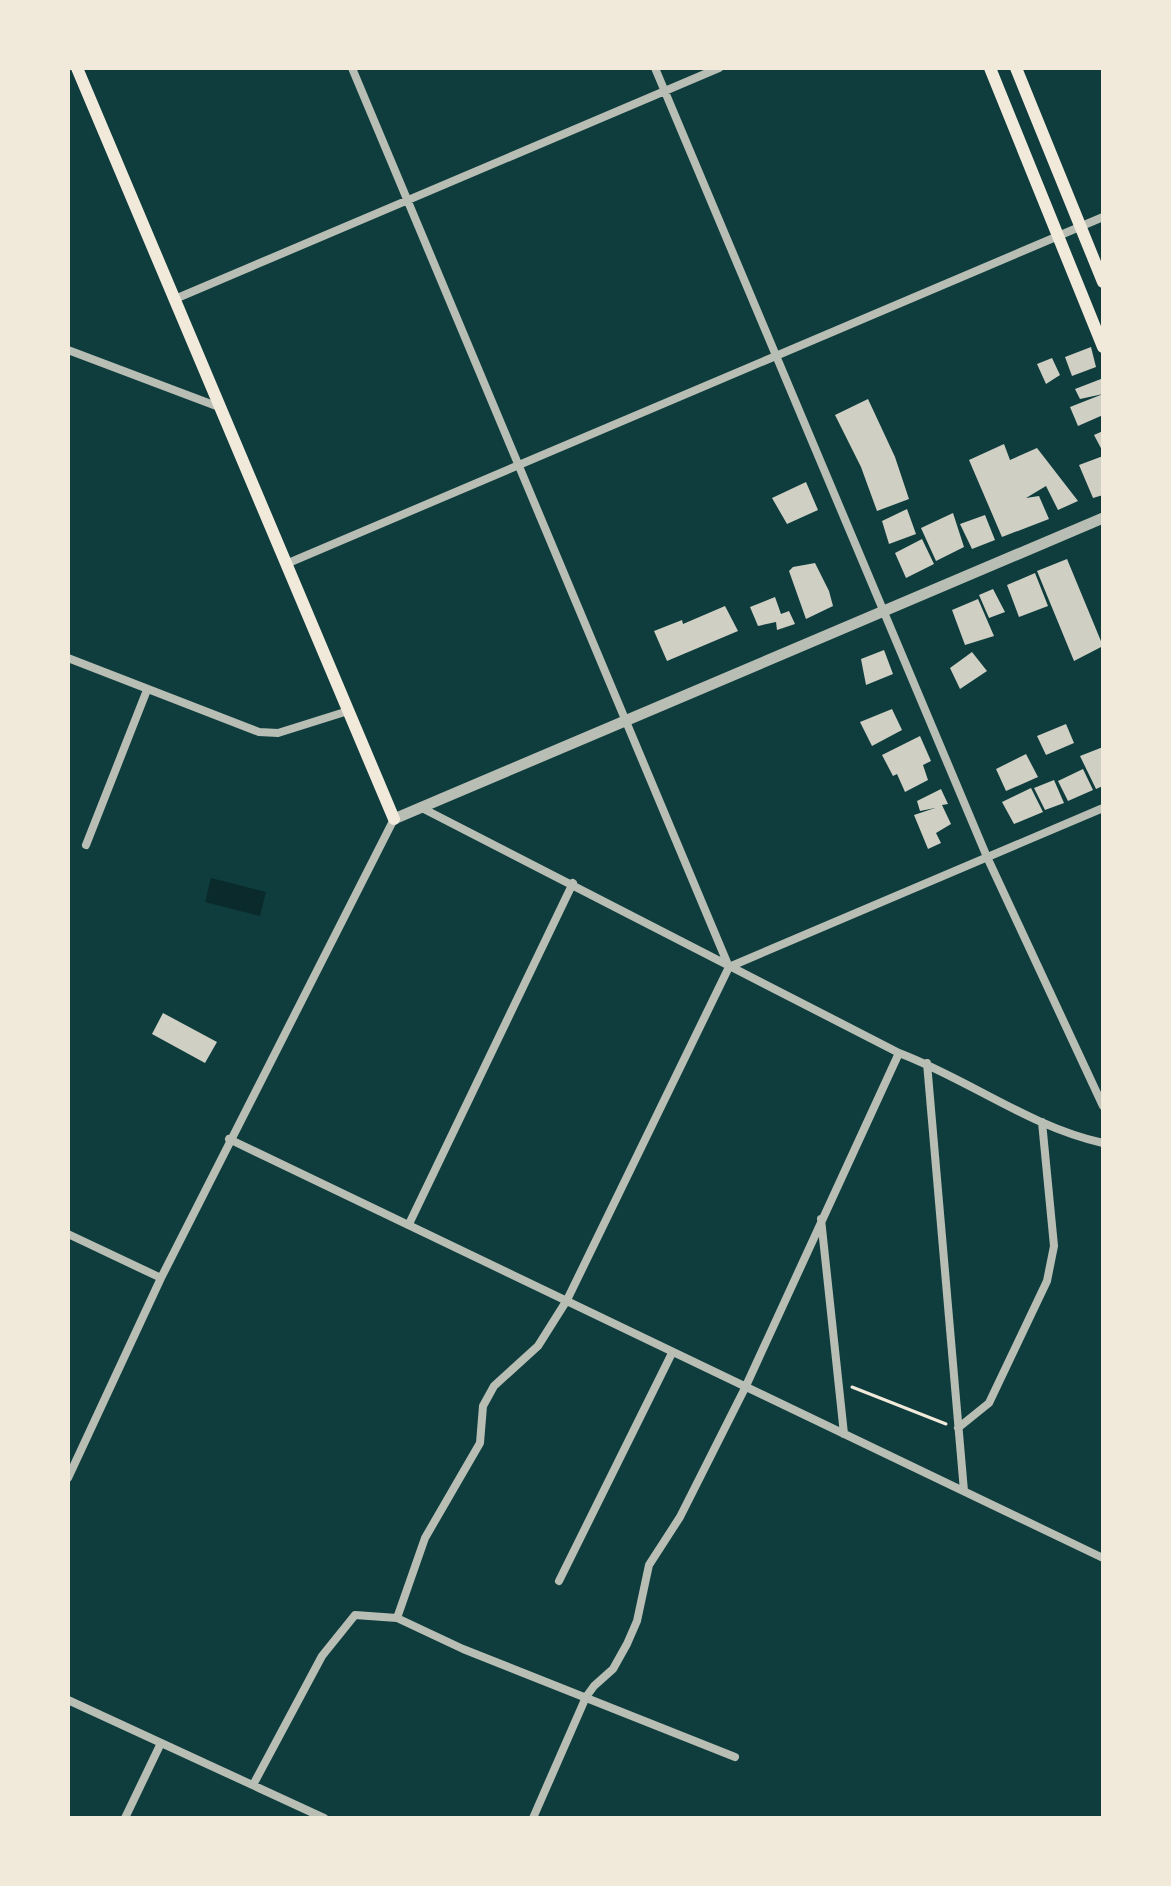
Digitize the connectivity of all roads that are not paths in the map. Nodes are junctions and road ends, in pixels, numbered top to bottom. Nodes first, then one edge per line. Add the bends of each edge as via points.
1 (77, 68) edge
2 (352, 68) edge
3 (655, 68) edge
4 (719, 68) edge
5 (990, 68) edge
6 (1016, 68) edge
7 (665, 91) junction
8 (407, 200) junction
9 (1103, 217) edge
10 (1081, 226) junction
11 (1059, 236) junction
12 (1103, 282) edge
13 (175, 299) junction
14 (1103, 347) edge
15 (68, 350) edge
16 (776, 356) junction
17 (220, 407) junction
18 (518, 465) junction
19 (1103, 518) edge
20 (286, 564) junction
21 (883, 611) junction
22 (68, 658) edge
23 (147, 690) junction
24 (348, 711) junction
25 (625, 720) junction
26 (420, 807) junction
27 (1103, 808) edge
28 (394, 819) junction
29 (86, 845) dead end
30 (987, 857) junction
31 (573, 883) junction
32 (729, 967) junction
33 (899, 1053) junction
34 (927, 1063) junction
35 (1103, 1106) edge
36 (1042, 1122) junction
37 (229, 1139) junction
38 (1103, 1143) edge
39 (821, 1218) junction
40 (409, 1224) junction
41 (68, 1234) edge
42 (161, 1278) junction
43 (567, 1300) junction
44 (672, 1353) junction
45 (745, 1388) junction
46 (958, 1428) junction
47 (844, 1434) junction
48 (68, 1478) edge
49 (964, 1491) junction
50 (1103, 1558) edge
51 (559, 1581) dead end
52 (397, 1618) junction
53 (586, 1697) junction
54 (68, 1700) edge
55 (161, 1743) junction
56 (735, 1757) dead end
57 (253, 1785) junction
58 (125, 1818) edge
59 (323, 1818) edge
60 (533, 1818) edge

1 - 13 main road
2 - 8 street
3 - 7 street
4 - 7 street
5 - 11 main road
6 - 10 main road
7 - 8 street
7 - 16 street
8 - 13 street
8 - 18 street
9 - 10 street
10 - 11 street
10 - 12 main road
11 - 14 main road
11 - 16 street
13 - 17 main road
15 - 17 street
16 - 18 street
16 - 21 street
17 - 20 main road
18 - 20 street
18 - 25 street
19 - 21 street
20 - 24 main road
21 - 25 street
21 - 30 street
22 - 23 street
23 - 24 street via 259,732 278,733
23 - 29 street
24 - 28 main road
25 - 26 street
25 - 32 street
26 - 28 street
26 - 31 street
27 - 30 street
28 - 37 street
30 - 32 street
30 - 35 street
31 - 32 street
31 - 40 street
32 - 33 street
32 - 43 street
33 - 34 street
33 - 39 street
34 - 36 street
34 - 46 street
36 - 38 street
36 - 46 street via 1054,1246 1047,1281 989,1403
37 - 40 street
37 - 42 street
39 - 45 street
39 - 47 street
40 - 43 street
41 - 42 street
42 - 48 street
43 - 44 street
43 - 52 street via 538,1346 494,1386 483,1406 480,1443 425,1538
44 - 45 street
44 - 51 street
45 - 47 street
45 - 53 street via 680,1517 649,1565 627,1644 613,1669
46 - 49 street
47 - 49 street
49 - 50 street
52 - 53 street
52 - 57 street via 355,1615 322,1656
53 - 56 street
53 - 60 street
54 - 55 street
55 - 57 street
55 - 58 street
57 - 59 street

